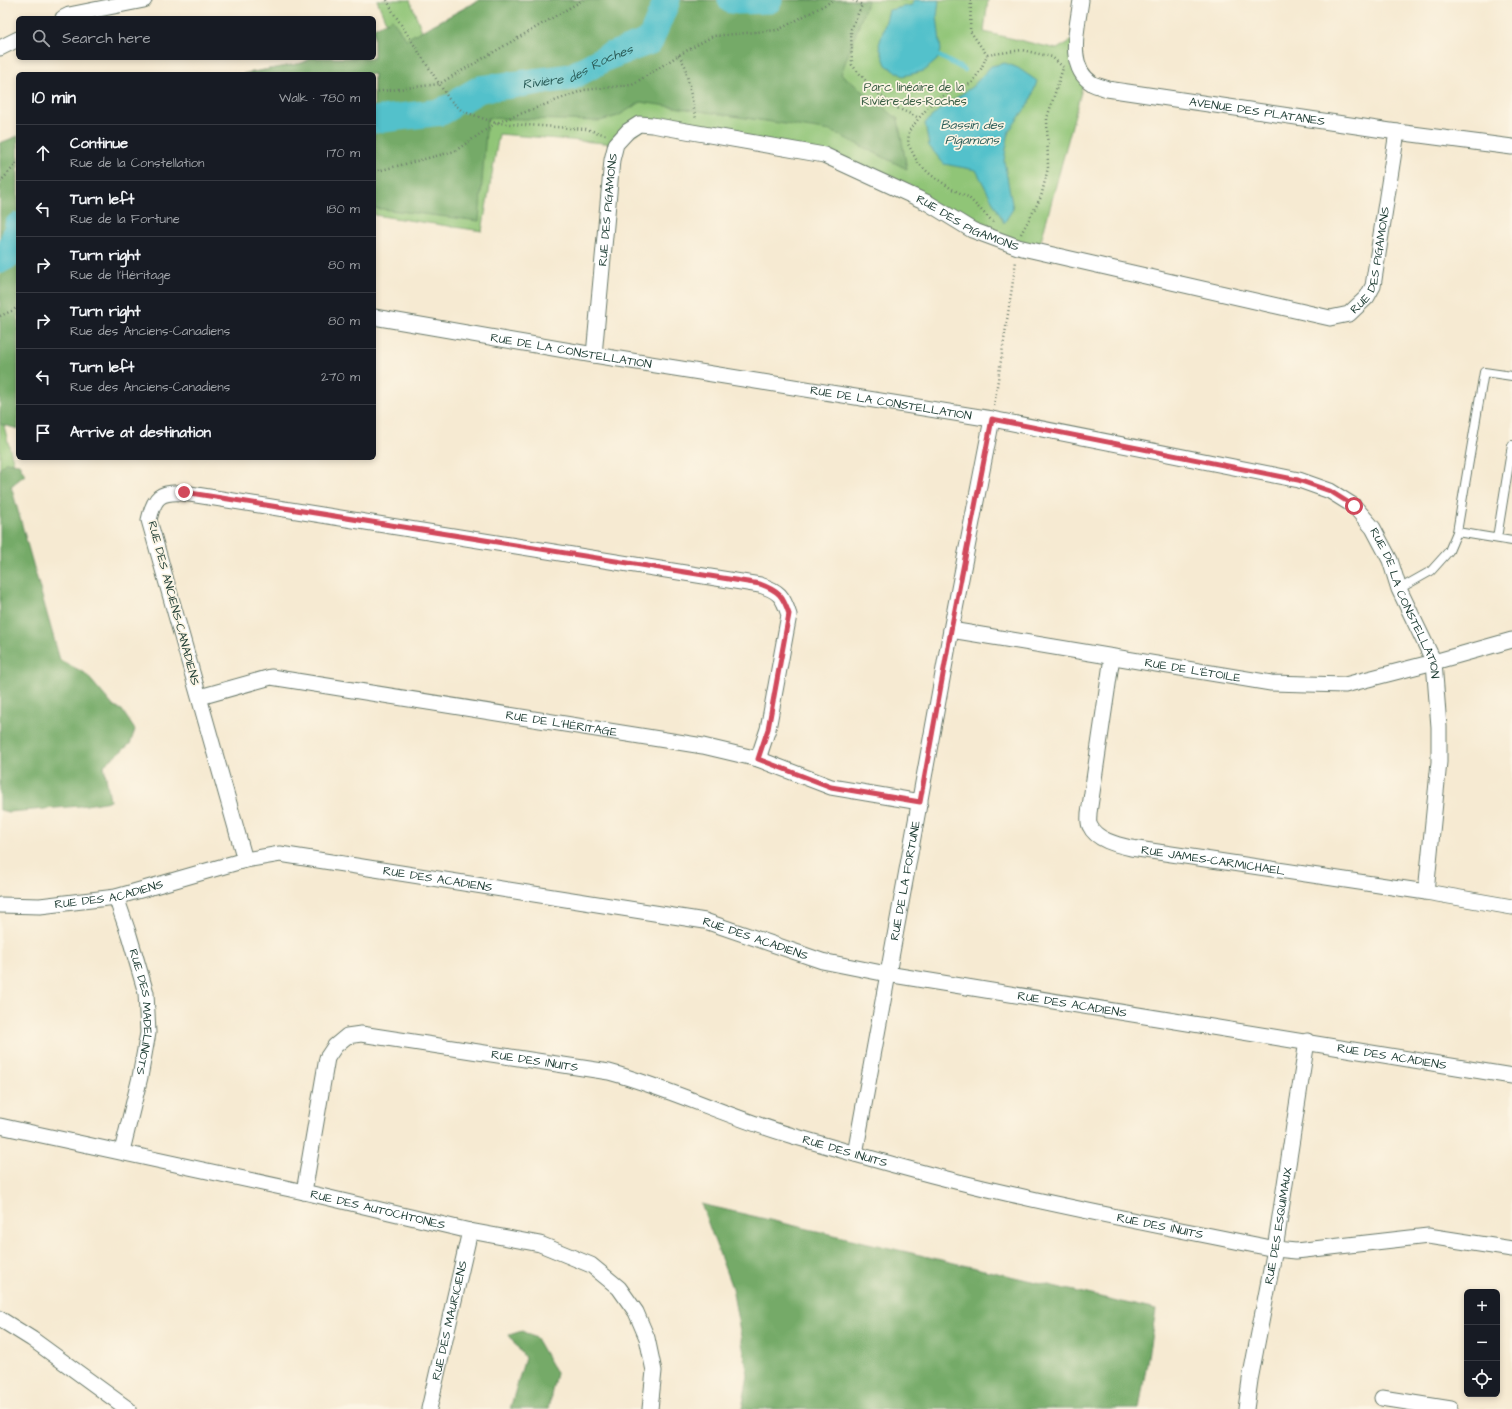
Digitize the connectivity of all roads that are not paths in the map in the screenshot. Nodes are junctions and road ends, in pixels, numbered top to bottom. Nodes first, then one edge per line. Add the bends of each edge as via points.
1 (144, 0) edge
2 (1081, 0) edge
3 (118, 3) edge
4 (67, 16) edge
5 (16, 40) edge
6 (0, 48) edge
7 (1397, 132) junction
8 (1512, 146) edge
9 (376, 317) edge
10 (594, 355) junction
11 (1512, 376) edge
12 (992, 419) junction
13 (1512, 445) edge
14 (1457, 532) junction
15 (1497, 538) junction
16 (1512, 541) edge
17 (1399, 589) junction
18 (951, 630) junction
19 (1512, 640) edge
20 (1112, 656) junction
21 (1434, 662) junction
22 (200, 697) junction
23 (758, 759) junction
24 (920, 802) junction
25 (245, 860) junction
26 (1426, 892) junction
27 (116, 897) junction
28 (0, 905) edge
29 (1512, 907) edge
30 (887, 974) junction
31 (1307, 1042) junction
32 (1512, 1076) edge
33 (0, 1126) edge
34 (122, 1151) junction
35 (855, 1154) junction
36 (304, 1192) junction
37 (470, 1231) junction
38 (1275, 1249) junction
39 (1512, 1249) edge
40 (0, 1319) edge
41 (1382, 1398) dead end
42 (128, 1409) edge
43 (429, 1409) edge
44 (650, 1409) edge
45 (1246, 1409) edge
46 (1451, 1409) edge

1 - 3 street
2 - 7 street, AVENUE DES PLATANES via 1076,56 1071,67 1093,83 1108,88
3 - 4 street
5 - 6 street
7 - 8 street, AVENUE DES PLATANES
7 - 10 street, RUE DES PIGAMONS via 1373,286 1367,297 1349,314 1330,318 996,240 972,230 928,203 824,155 639,124 616,144 612,160
9 - 10 street, RUE DE LA CONSTELLATION
10 - 12 street, RUE DE LA CONSTELLATION
11 - 14 lane via 1484,372
12 - 17 street, RUE DE LA CONSTELLATION via 1298,480 1330,491 1354,506 1373,528 1390,560
12 - 18 street, RUE DE LA FORTUNE
13 - 15 lane
14 - 15 lane
14 - 17 lane via 1449,551 1432,570
15 - 16 lane
17 - 21 street, RUE DE LA CONSTELLATION
18 - 20 street, RUE DE L'ÉTOILE
18 - 24 street, RUE DE LA FORTUNE
19 - 21 street, RUE DE L'ÉTOILE
20 - 21 street, RUE DE L'ÉTOILE via 1271,683 1345,685
20 - 26 street, RUE JAMES-CARMICHAEL via 1089,813 1090,826 1098,836 1114,844 1131,848
21 - 26 street, RUE DE LA CONSTELLATION via 1439,762
22 - 23 street, RUE DE L'HÉRITAGE via 271,677 703,746
22 - 23 street, RUE DES ANCIENS-CANADIENS via 149,520 151,508 159,497 172,492 760,584 774,590 785,600 789,614 768,729
22 - 25 street, RUE DES ANCIENS-CANADIENS
23 - 24 street, RUE DE L'HÉRITAGE via 831,787
24 - 30 street, RUE DE LA FORTUNE
25 - 27 street, RUE DES ACADIENS
25 - 30 street, RUE DES ACADIENS via 280,854 705,921 822,961
26 - 29 street, RUE JAMES-CARMICHAEL
27 - 28 street, RUE DES ACADIENS via 40,906
27 - 34 street, RUE DES MADELINOTS via 146,993 148,1032
30 - 31 street, RUE DES ACADIENS
30 - 35 street, RUE DE LA FORTUNE
31 - 32 street, RUE DES ACADIENS
31 - 38 street, RUE DES ESQUIMAUX
33 - 34 street, RUE DES AUTOCHTONES
34 - 36 street, RUE DES AUTOCHTONES
35 - 36 street, RUE DES INUITS via 775,1131 609,1072 361,1034 347,1036 335,1046 327,1058
35 - 38 street, RUE DES INUITS via 1010,1194
36 - 37 street, RUE DES AUTOCHTONES
37 - 43 street, RUE DES MAURICIENS
37 - 44 street, RUE DES AUTOCHTONES via 540,1244 591,1265 619,1288 636,1312 647,1338 654,1371
38 - 39 street, RUE DES INUITS via 1296,1251 1428,1236
38 - 45 street, RUE DES ESQUIMAUX
40 - 42 street via 38,1343
41 - 46 street

